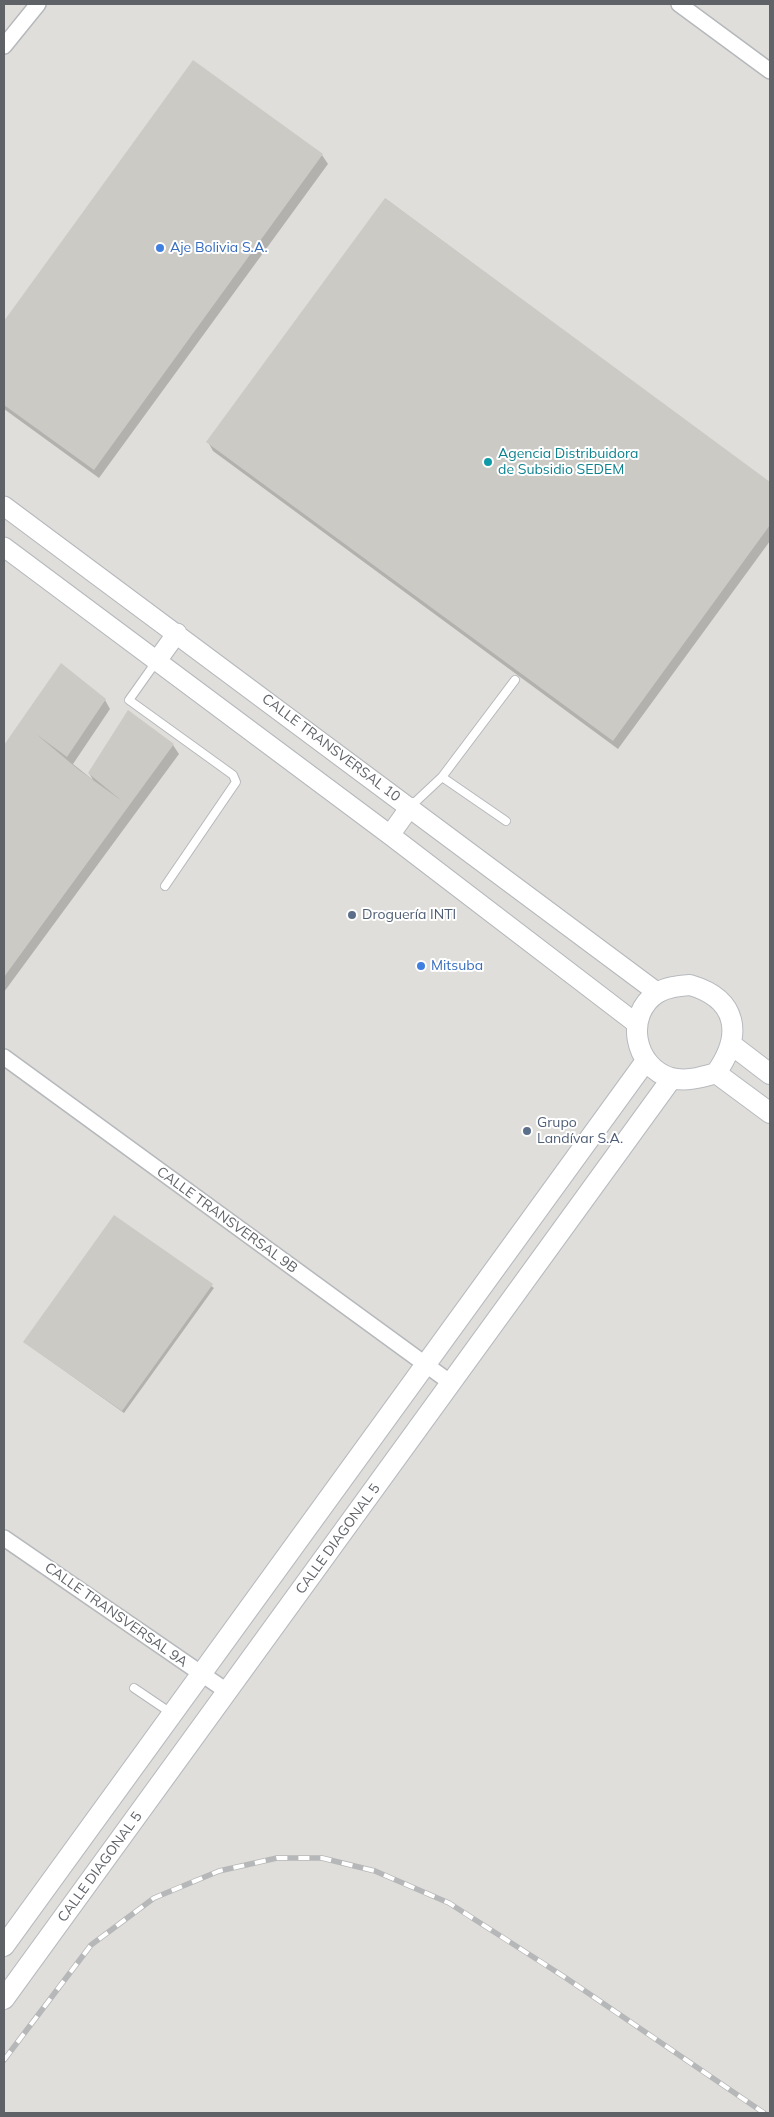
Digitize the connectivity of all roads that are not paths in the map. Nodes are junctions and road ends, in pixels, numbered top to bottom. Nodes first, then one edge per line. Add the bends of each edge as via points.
1 (38, 4) edge
2 (679, 4) edge
3 (4, 46) edge
4 (770, 71) edge
5 (4, 506) edge
6 (4, 547) edge
7 (177, 633) junction
8 (156, 662) junction
9 (515, 680) dead end
10 (442, 777) junction
11 (410, 807) junction
12 (506, 822) dead end
13 (390, 835) junction
14 (165, 886) dead end
15 (658, 993) junction
16 (637, 1024) junction
17 (732, 1045) junction
18 (4, 1057) edge
19 (645, 1062) junction
20 (716, 1073) junction
21 (770, 1074) edge
22 (672, 1078) junction
23 (770, 1113) edge
24 (425, 1364) junction
25 (451, 1382) junction
26 (4, 1538) edge
27 (202, 1674) junction
28 (134, 1688) dead end
29 (228, 1692) junction
30 (173, 1714) junction
31 (4, 1946) edge
32 (4, 1999) edge

1 - 3 street
2 - 4 street
5 - 7 street, CALLE TRANSVERSAL 10
6 - 8 street
7 - 8 street
7 - 11 street, CALLE TRANSVERSAL 10
8 - 13 street
8 - 14 lane via 129,700 233,775 236,782
9 - 10 lane
10 - 11 lane
10 - 12 lane
11 - 13 street
11 - 15 street, CALLE TRANSVERSAL 10
13 - 16 street
15 - 16 main road via 643,1008
15 - 17 main road via 673,986 690,985 712,994 729,1013
16 - 19 main road via 638,1046
17 - 20 main road
17 - 21 main road
18 - 24 street, CALLE TRANSVERSAL 9B
19 - 22 main road
19 - 24 main road
20 - 22 main road via 696,1079
20 - 23 main road
22 - 25 main road, CALLE DIAGONAL 5
24 - 25 street, CALLE TRANSVERSAL 9B
24 - 27 main road
25 - 29 main road, CALLE DIAGONAL 5
26 - 27 street, CALLE TRANSVERSAL 9A
27 - 29 street, CALLE TRANSVERSAL 9A
27 - 30 main road
28 - 30 lane
29 - 32 main road, CALLE DIAGONAL 5
30 - 31 main road

